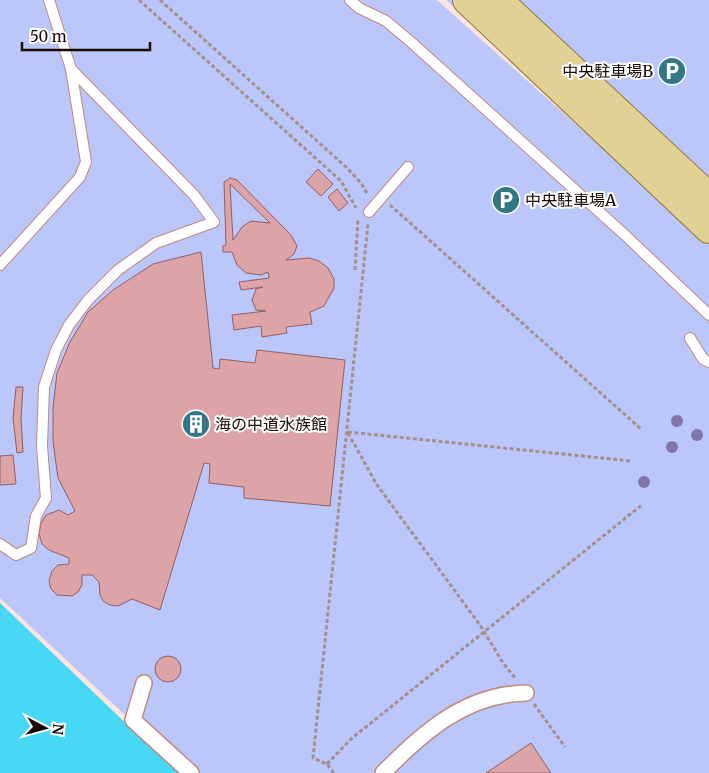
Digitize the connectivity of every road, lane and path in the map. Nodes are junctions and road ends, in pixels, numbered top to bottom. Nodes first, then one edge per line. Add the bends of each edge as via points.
1 (49, 0) edge
2 (140, 0) edge
3 (160, 0) edge
4 (350, 0) edge
5 (467, 0) edge
6 (498, 0) edge
7 (71, 69) junction
8 (408, 167) dead end
9 (709, 197) edge
10 (381, 198) junction
11 (369, 212) junction
12 (709, 229) edge
13 (0, 265) edge
14 (355, 270) dead end
15 (709, 315) edge
16 (690, 338) dead end
17 (709, 362) edge
18 (641, 429) dead end
19 (347, 432) junction
20 (631, 461) dead end
21 (643, 504) dead end
22 (0, 544) edge
23 (484, 631) junction
24 (144, 683) dead end
25 (526, 693) junction
26 (565, 747) dead end
27 (327, 764) junction
28 (191, 773) edge
29 (334, 773) edge
30 (383, 773) edge

1 - 7 lane
2 - 14 path via 341,181 358,214
3 - 11 path via 361,182 369,199
4 - 15 lane via 386,21 411,42
5 - 12 main road
6 - 9 main road
7 - 13 lane via 86,162 80,177
7 - 22 lane via 194,195 214,222 148,248 118,270 69,325 56,350 44,387 46,498 36,516 31,548 16,555
8 - 10 lane
10 - 11 lane
10 - 18 path
11 - 19 path
16 - 17 lane via 703,359
19 - 20 path
19 - 23 path via 377,485
19 - 27 path via 313,758
21 - 23 path
23 - 25 path via 503,664
23 - 27 path via 351,739
24 - 28 street via 133,720
25 - 26 path
25 - 30 street via 492,697 456,711 414,741
27 - 29 path

